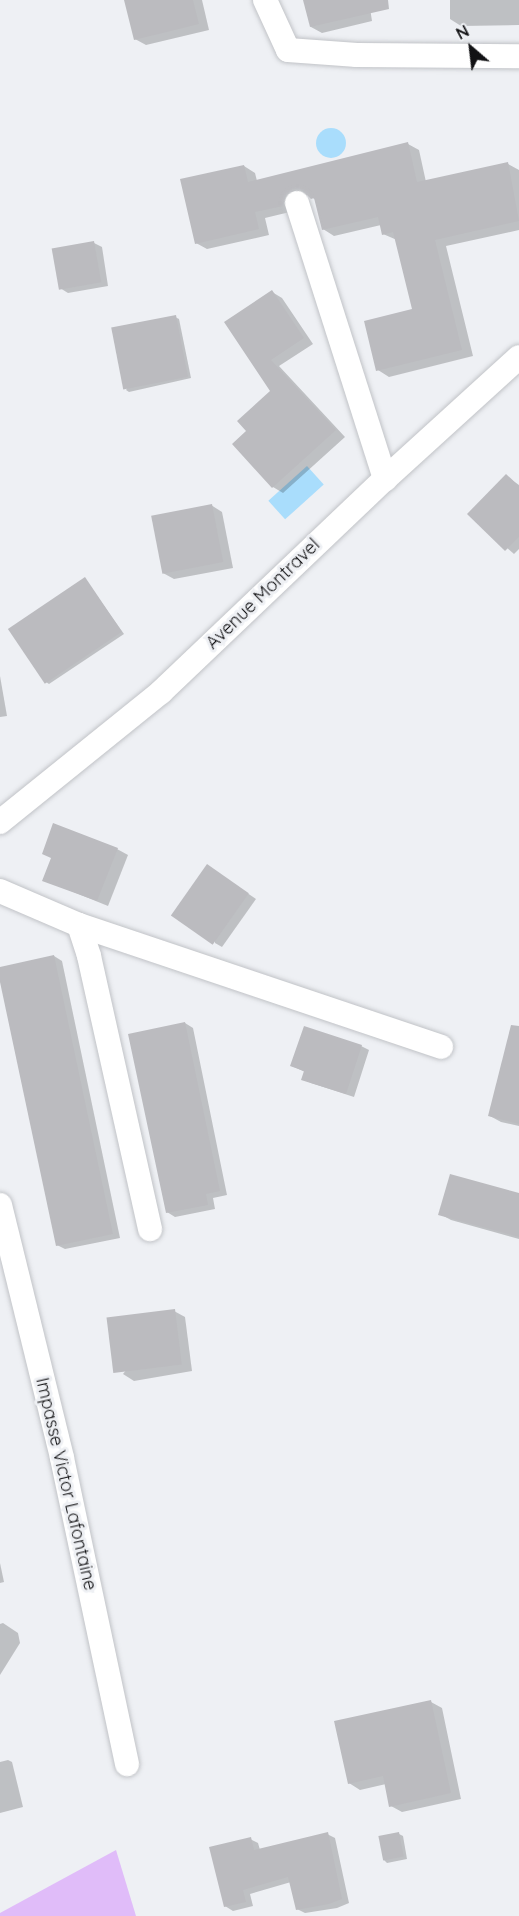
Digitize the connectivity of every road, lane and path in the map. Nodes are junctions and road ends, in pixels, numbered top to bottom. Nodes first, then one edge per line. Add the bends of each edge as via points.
1 (265, 0) edge
2 (519, 56) edge
3 (297, 203) dead end
4 (519, 357) edge
5 (385, 479) junction
6 (0, 822) edge
7 (0, 891) edge
8 (79, 925) junction
9 (441, 1047) dead end
10 (0, 1205) edge
11 (150, 1229) dead end
12 (127, 1764) dead end

1 - 2 street via 288,50 357,55
3 - 5 street
4 - 5 street, Avenue Montravel
5 - 6 street, Avenue Montravel via 153,698
7 - 8 street
8 - 9 street
8 - 11 street
10 - 12 street, Impasse Victor Lafontaine via 62,1458

